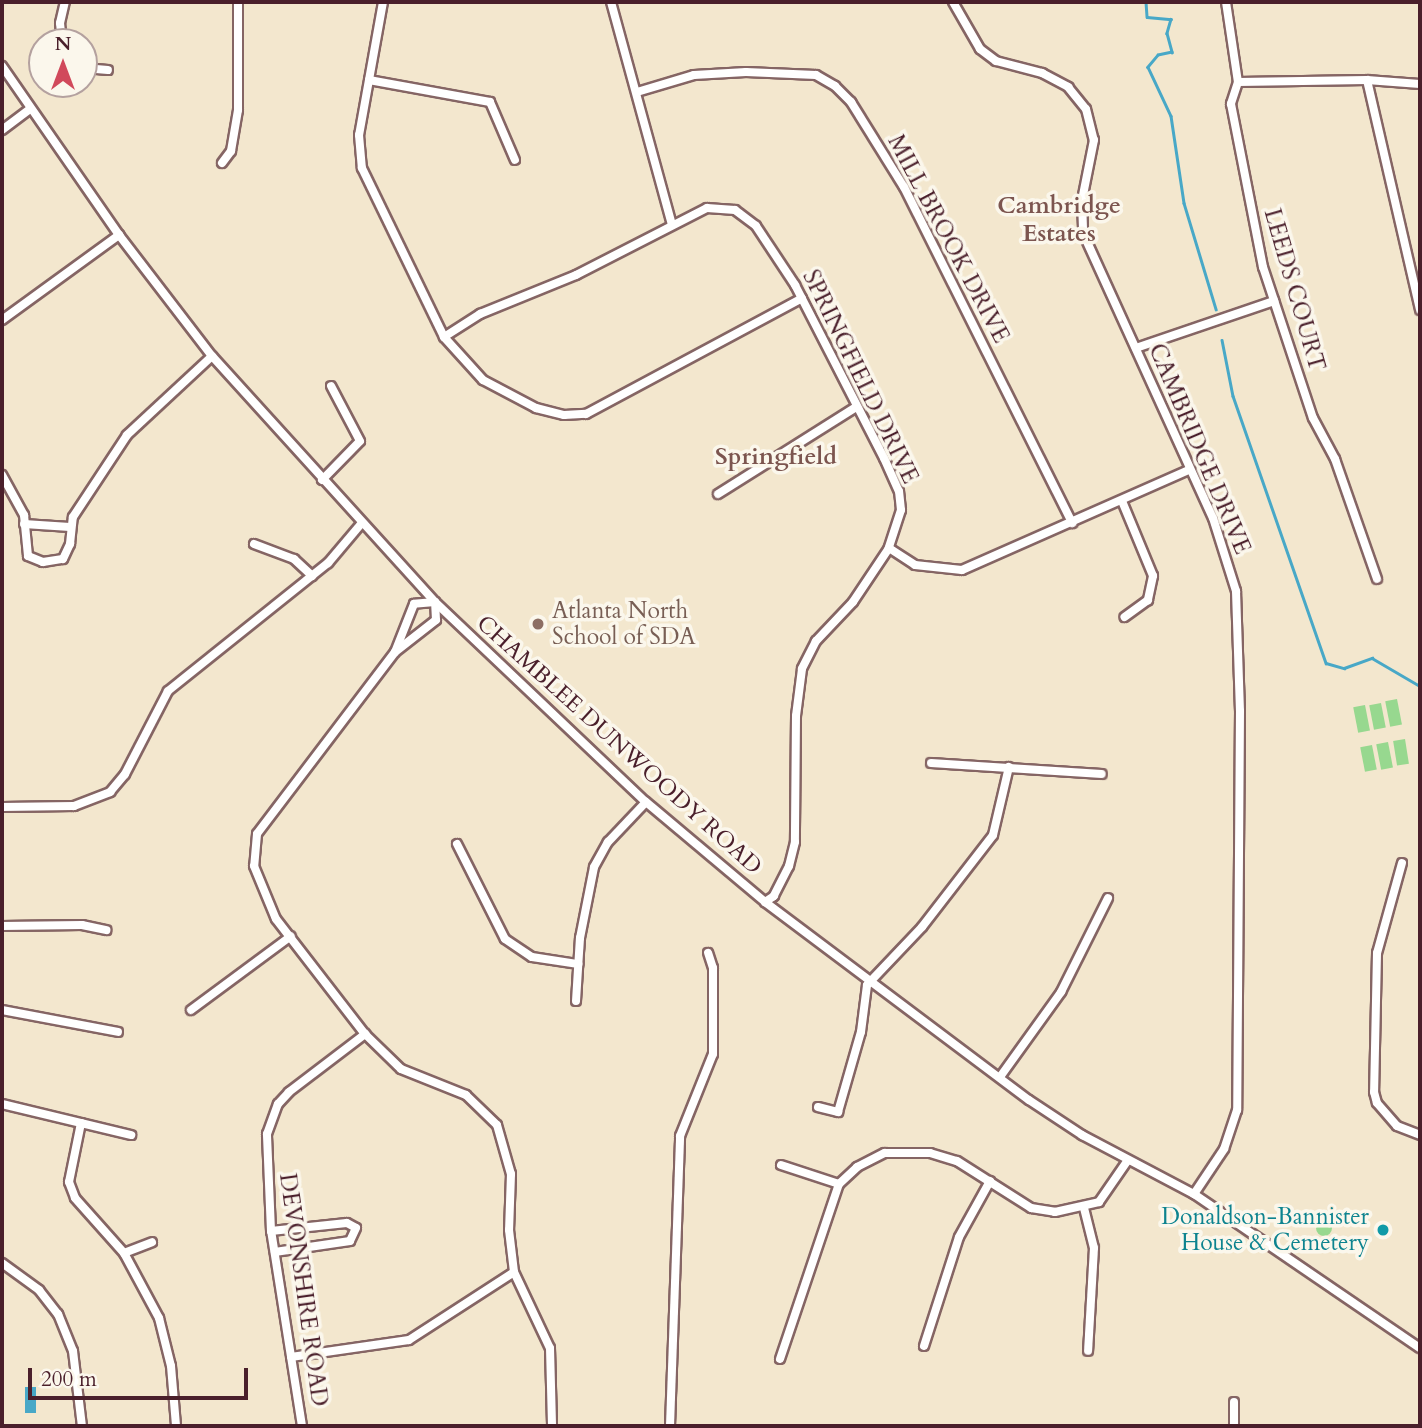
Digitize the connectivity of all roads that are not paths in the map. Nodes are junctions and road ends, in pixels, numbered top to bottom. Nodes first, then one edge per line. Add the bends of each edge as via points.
1 (65, 2) edge
2 (238, 2) edge
3 (383, 2) edge
4 (611, 2) edge
5 (953, 2) edge
6 (1226, 2) edge
7 (61, 28) edge
8 (2, 66) edge
9 (98, 69) edge
10 (108, 70) dead end
11 (369, 80) junction
12 (1367, 80) junction
13 (1238, 82) junction
14 (1420, 84) edge
15 (637, 92) junction
16 (30, 109) junction
17 (2, 130) edge
18 (515, 160) dead end
19 (222, 163) dead end
20 (672, 225) junction
21 (119, 235) junction
22 (802, 298) junction
23 (1274, 301) junction
24 (1420, 310) edge
25 (2, 320) edge
26 (444, 337) junction
27 (1136, 348) junction
28 (212, 356) junction
29 (331, 386) dead end
30 (856, 407) junction
31 (1189, 470) junction
32 (2, 475) edge
33 (322, 480) junction
34 (718, 494) dead end
35 (1122, 501) junction
36 (1072, 523) junction
37 (24, 524) junction
38 (361, 524) junction
39 (70, 527) junction
40 (254, 544) dead end
41 (889, 548) junction
42 (312, 576) junction
43 (1377, 579) dead end
44 (435, 602) junction
45 (1125, 617) dead end
46 (395, 652) junction
47 (931, 763) dead end
48 (1009, 767) junction
49 (1102, 774) dead end
50 (646, 802) junction
51 (2, 807) edge
52 (457, 844) dead end
53 (1402, 863) dead end
54 (1108, 898) dead end
55 (765, 902) junction
56 (2, 926) edge
57 (106, 930) dead end
58 (291, 936) junction
59 (708, 953) dead end
60 (578, 964) junction
61 (872, 981) junction
62 (576, 1001) dead end
63 (2, 1010) edge
64 (191, 1010) dead end
65 (118, 1032) dead end
66 (365, 1034) junction
67 (1000, 1077) junction
68 (2, 1104) edge
69 (818, 1107) dead end
70 (81, 1123) junction
71 (131, 1135) dead end
72 (1420, 1135) edge
73 (1128, 1160) junction
74 (781, 1164) dead end
75 (990, 1181) junction
76 (839, 1184) junction
77 (1194, 1194) junction
78 (1084, 1208) junction
79 (271, 1231) junction
80 (152, 1241) dead end
81 (275, 1252) junction
82 (124, 1253) junction
83 (2, 1263) edge
84 (514, 1272) junction
85 (924, 1346) dead end
86 (1420, 1348) edge
87 (1088, 1351) dead end
88 (291, 1357) junction
89 (780, 1359) dead end
90 (1234, 1402) dead end
91 (82, 1426) edge
92 (176, 1426) edge
93 (302, 1426) edge
94 (552, 1426) edge
95 (670, 1426) edge
96 (1234, 1426) edge

1 - 7 street
2 - 19 street via 238,110 231,151
3 - 11 street
4 - 15 street
5 - 27 street, CAMBRIDGE DRIVE via 980,49 996,61 1042,73 1068,87 1086,109 1094,139 1082,200 1083,233
6 - 13 street, LEEDS COURT
8 - 16 street, CHAMBLEE DUNWOODY ROAD
9 - 10 street
11 - 18 street via 490,102
11 - 26 street via 359,135 362,169
12 - 13 street
12 - 14 street
12 - 24 street
13 - 23 street, LEEDS COURT via 1231,104 1241,167
15 - 20 street
15 - 36 street, MILL BROOK DRIVE via 694,75 746,72 816,75 835,86 904,187
16 - 17 street
16 - 21 street, CHAMBLEE DUNWOODY ROAD
20 - 22 street, SPRINGFIELD DRIVE via 707,208 735,210 766,238
20 - 26 street, SPRINGFIELD DRIVE via 576,275 480,314
21 - 25 street
21 - 28 street, CHAMBLEE DUNWOODY ROAD
22 - 26 street via 586,414 564,415 516,400 483,380
22 - 30 street, SPRINGFIELD DRIVE
23 - 27 street
23 - 43 street, LEEDS COURT via 1313,418 1335,459
27 - 31 street, CAMBRIDGE DRIVE
28 - 33 street, CHAMBLEE DUNWOODY ROAD
28 - 39 street via 127,435
29 - 33 street via 360,441
30 - 34 street
30 - 41 street, SPRINGFIELD DRIVE via 899,491 899,529
31 - 35 street
31 - 77 street, CAMBRIDGE DRIVE via 1213,518 1236,591 1240,698 1237,1110 1224,1149
32 - 37 street via 16,496
33 - 38 street, CHAMBLEE DUNWOODY ROAD
35 - 36 street
35 - 45 street via 1153,576 1148,600
36 - 41 street via 962,570 915,565
37 - 39 street
37 - 39 street via 25,551 43,562 63,559 70,544
38 - 42 street
38 - 44 street, CHAMBLEE DUNWOODY ROAD
40 - 42 street via 294,559
41 - 55 street, SPRINGFIELD DRIVE via 853,602 816,641 802,669 796,716 795,842 789,866 774,895
42 - 51 street via 168,691 125,774 110,792 74,806
44 - 46 street via 436,620
44 - 46 street via 414,604
44 - 50 street, CHAMBLEE DUNWOODY ROAD
46 - 58 street via 257,834 253,852 258,883 276,919
47 - 48 street
48 - 49 street
48 - 61 street via 993,835 965,875
50 - 55 street, CHAMBLEE DUNWOODY ROAD
50 - 60 street via 608,842 594,867
52 - 60 street via 505,939 532,957
53 - 72 street via 1377,953 1374,1092 1377,1103 1397,1126
54 - 67 street via 1061,992
55 - 61 street, CHAMBLEE DUNWOODY ROAD
56 - 57 street via 82,925
58 - 64 street
58 - 66 street
59 - 95 street via 713,968 713,1054 680,1136
60 - 62 street
61 - 67 street, CHAMBLEE DUNWOODY ROAD
61 - 69 street via 863,1000 861,1032 838,1112
63 - 65 street
66 - 79 street, DEVONSHIRE ROAD via 278,1104 265,1154
66 - 84 street via 401,1069 466,1095 497,1125 510,1165
67 - 73 street, CHAMBLEE DUNWOODY ROAD via 1082,1135
68 - 70 street
70 - 71 street
70 - 82 street via 69,1182 75,1198
73 - 77 street, CHAMBLEE DUNWOODY ROAD
73 - 78 street via 1099,1202
74 - 76 street
75 - 76 street via 957,1161 909,1150 877,1157
75 - 78 street via 1031,1208 1055,1212
75 - 85 street via 958,1237
76 - 89 street
77 - 86 street, CHAMBLEE DUNWOODY ROAD
78 - 87 street via 1094,1248
79 - 81 street, DEVONSHIRE ROAD
79 - 81 street via 347,1223 356,1228 350,1241
80 - 82 street
81 - 88 street, DEVONSHIRE ROAD
82 - 92 street via 159,1318 171,1366
83 - 91 street via 39,1290 58,1314 72,1351
84 - 88 street via 409,1339
84 - 94 street via 550,1348
88 - 93 street, DEVONSHIRE ROAD
90 - 96 street

